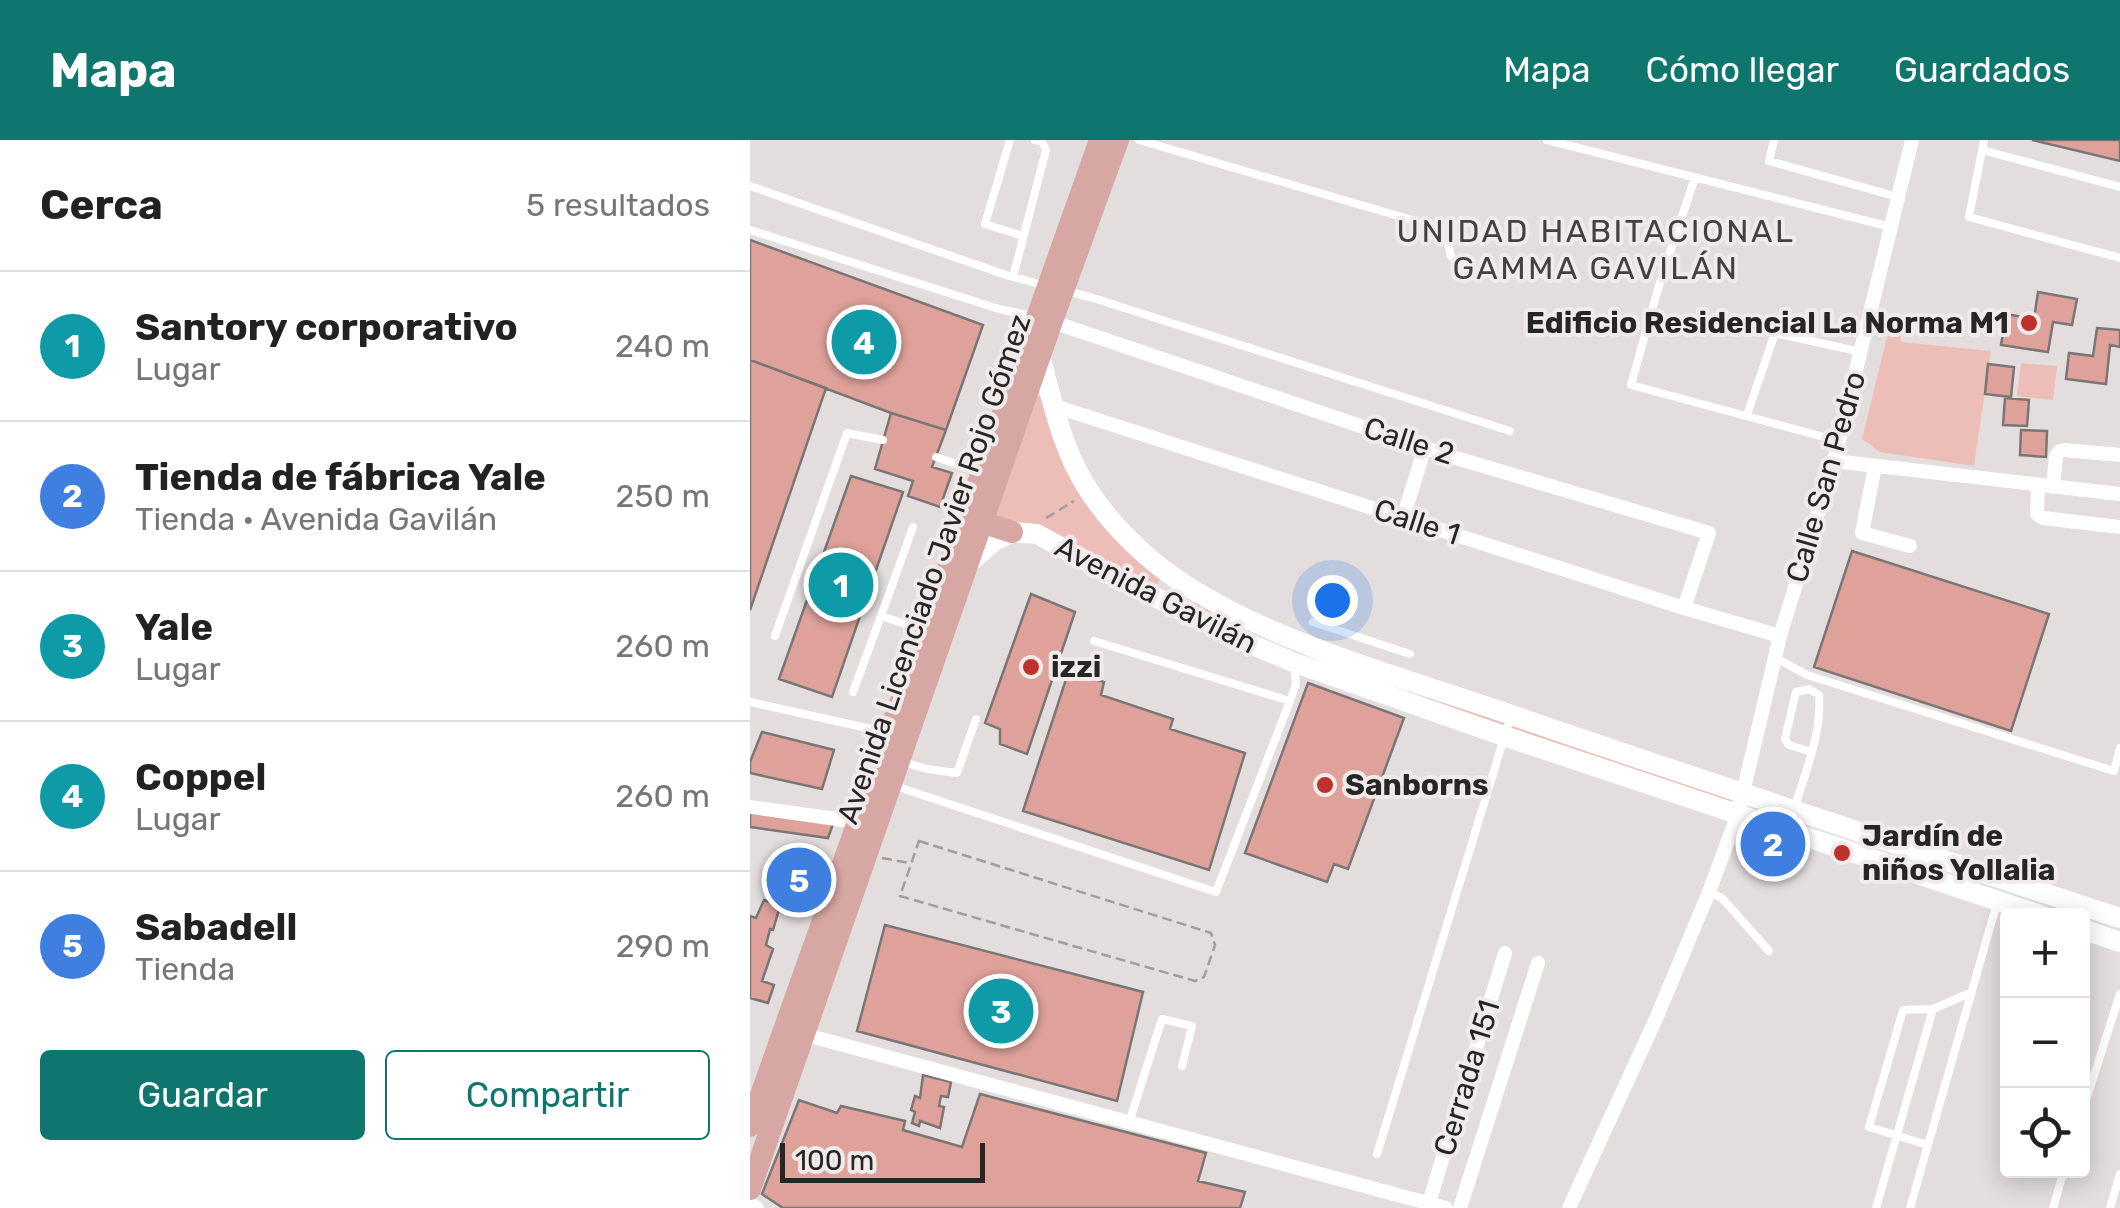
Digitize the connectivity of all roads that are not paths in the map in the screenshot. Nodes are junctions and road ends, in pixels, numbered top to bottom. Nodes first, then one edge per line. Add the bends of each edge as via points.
1 (1010, 140) edge
2 (1035, 140) edge
3 (1100, 140) edge
4 (1118, 140) edge
5 (1139, 140) edge
6 (1547, 140) edge
7 (1774, 140) edge
8 (1912, 140) edge
9 (1983, 145) edge
10 (1695, 178) junction
11 (750, 186) edge
12 (2120, 187) edge
13 (1898, 197) junction
14 (1891, 227) junction
15 (750, 230) edge
16 (1023, 236) junction
17 (1451, 256) dead end
18 (2120, 258) edge
19 (1014, 277) junction
20 (1055, 288) junction
21 (1044, 319) junction
22 (1860, 352) junction
23 (1040, 356) junction
24 (1022, 381) junction
25 (1054, 406) junction
26 (1747, 416) junction
27 (1510, 431) dead end
28 (883, 440) dead end
29 (1839, 441) junction
30 (1424, 447) junction
31 (2120, 456) edge
32 (936, 457) dead end
33 (1834, 461) junction
34 (1875, 466) junction
35 (981, 472) junction
36 (2046, 486) junction
37 (2120, 494) edge
38 (1403, 518) junction
39 (974, 519) junction
40 (2120, 527) edge
41 (913, 528) dead end
42 (1018, 531) junction
43 (1910, 546) dead end
44 (968, 564) junction
45 (1179, 582) junction
46 (1167, 603) junction
47 (1684, 608) junction
48 (881, 616) junction
49 (1248, 620) junction
50 (1312, 622) dead end
51 (926, 631) junction
52 (775, 636) dead end
53 (1780, 636) junction
54 (1239, 639) junction
55 (1295, 640) junction
56 (1369, 640) junction
57 (1094, 641) dead end
58 (1410, 654) dead end
59 (1775, 658) junction
60 (1293, 662) junction
61 (1358, 674) junction
62 (853, 692) dead end
63 (1290, 701) junction
64 (750, 702) edge
65 (976, 718) dead end
66 (1508, 725) junction
67 (890, 733) junction
68 (2120, 748) edge
69 (1812, 752) junction
70 (899, 761) junction
71 (890, 785) junction
72 (1741, 804) junction
73 (750, 806) edge
74 (1794, 811) junction
75 (858, 822) junction
76 (857, 854) junction
77 (2005, 880) junction
78 (1708, 892) junction
79 (1998, 900) junction
80 (2020, 908) edge
81 (2120, 918) edge
82 (2090, 932) edge
83 (2120, 942) edge
84 (1769, 951) dead end
85 (1505, 953) dead end
86 (1538, 963) dead end
87 (1972, 992) junction
88 (2120, 994) edge
89 (1933, 1009) junction
90 (794, 1032) junction
91 (1182, 1066) dead end
92 (2090, 1088) edge
93 (1130, 1122) junction
94 (750, 1126) edge
95 (1897, 1136) junction
96 (1928, 1145) junction
97 (1378, 1154) dead end
98 (2120, 1174) edge
99 (2061, 1178) edge
100 (750, 1189) edge
101 (750, 1203) edge
102 (1429, 1203) junction
103 (757, 1208) edge
104 (1446, 1208) edge
105 (1460, 1208) edge
106 (1569, 1208) edge
107 (1876, 1208) edge
108 (1910, 1208) edge
109 (2052, 1208) edge
110 (2110, 1208) edge

1 - 16 lane via 985,224
2 - 16 lane via 1046,150
3 - 20 main road, Avenida Licenciado Javier Rojo Gómez
4 - 20 main road, Avenida Licenciado Javier Rojo Gómez
5 - 17 lane via 1436,227
6 - 10 lane
7 - 13 lane via 1769,161
8 - 13 street, Calle San Pedro
9 - 12 lane
9 - 18 lane via 1970,217
10 - 14 lane
10 - 26 lane via 1631,384
11 - 19 lane
13 - 14 street, Calle San Pedro
14 - 22 street, Calle San Pedro
15 - 21 lane
16 - 19 lane
19 - 20 lane
20 - 21 main road, Avenida Licenciado Javier Rojo Gómez
20 - 27 lane
21 - 23 main road, Avenida Licenciado Javier Rojo Gómez
21 - 24 main road, Avenida Licenciado Javier Rojo Gómez
21 - 30 street, Calle 2
22 - 26 lane via 1776,333
22 - 29 street, Calle San Pedro
23 - 24 main road, Avenida Licenciado Javier Rojo Gómez
23 - 25 main road, Avenida Gavilán
24 - 35 main road, Avenida Licenciado Javier Rojo Gómez
24 - 39 main road, Avenida Licenciado Javier Rojo Gómez
25 - 38 street, Calle 1
25 - 45 main road, Avenida Gavilán via 1090,492 1124,534
26 - 29 lane
28 - 52 lane via 847,433
29 - 33 street, Calle San Pedro
30 - 38 street
30 - 47 street, Calle 2 via 1709,533
31 - 36 street via 2060,451
32 - 35 lane
33 - 34 street
33 - 53 street, Calle San Pedro
34 - 36 street
34 - 43 street via 1862,533
35 - 39 main road, Avenida Licenciado Javier Rojo Gómez
36 - 37 street
36 - 40 street via 2036,508 2043,518
38 - 47 street, Calle 1
39 - 42 main road
39 - 44 main road, Avenida Licenciado Javier Rojo Gómez
39 - 51 main road, Avenida Licenciado Javier Rojo Gómez
41 - 48 lane
42 - 44 main road
42 - 46 main road, Avenida Gavilán via 1037,534
44 - 70 main road, Avenida Licenciado Javier Rojo Gómez
45 - 46 main road
45 - 49 main road, Avenida Gavilán
46 - 54 main road, Avenida Gavilán
47 - 53 street, Calle 1
48 - 51 lane
48 - 62 lane
49 - 54 main road
49 - 55 main road, Avenida Gavilán
50 - 56 lane
51 - 67 main road, Avenida Licenciado Javier Rojo Gómez
53 - 59 street, Calle San Pedro
54 - 60 main road, Avenida Gavilán
55 - 60 lane, Avenida Gavilán
55 - 61 main road, Avenida Gavilán
56 - 58 lane
56 - 61 lane
57 - 63 lane
59 - 68 lane via 1808,675 2114,771
59 - 72 street, Calle San Pedro
60 - 61 main road, Avenida Gavilán
60 - 63 lane
61 - 66 main road, Avenida Gavilán
63 - 71 lane via 1216,892
64 - 67 lane
65 - 70 lane via 957,773
66 - 72 main road, Avenida Gavilán
66 - 97 lane
67 - 75 main road, Avenida Licenciado Javier Rojo Gómez
69 - 69 lane via 1820,712 1818,694 1809,689 1796,692 1785,739
69 - 74 lane
70 - 71 main road, Avenida Licenciado Javier Rojo Gómez
71 - 76 main road, Avenida Licenciado Javier Rojo Gómez
72 - 74 main road, Avenida Gavilán
72 - 78 street, Calle San Pedro
72 - 79 main road, Avenida Gavilán
73 - 75 street
74 - 77 main road, Avenida Gavilán
75 - 76 main road, Avenida Licenciado Javier Rojo Gómez
76 - 90 main road, Avenida Licenciado Javier Rojo Gómez
77 - 79 lane
77 - 81 main road, Avenida Gavilán
78 - 84 lane via 1722,898
78 - 106 street, Calle San Pedro
79 - 80 main road, Avenida Gavilán
79 - 87 lane
82 - 83 main road
85 - 102 street, Cerrada 151
86 - 105 street
87 - 89 lane
87 - 96 lane
88 - 92 lane
89 - 95 lane
89 - 95 lane via 1903,1010 1869,1128
90 - 93 street
90 - 94 main road, Avenida Licenciado Javier Rojo Gómez
90 - 100 main road, Avenida Licenciado Javier Rojo Gómez
91 - 93 lane via 1192,1026 1162,1019
93 - 102 street
95 - 96 lane
95 - 107 lane
96 - 108 lane
98 - 110 lane
99 - 109 lane
101 - 103 street
102 - 104 street

